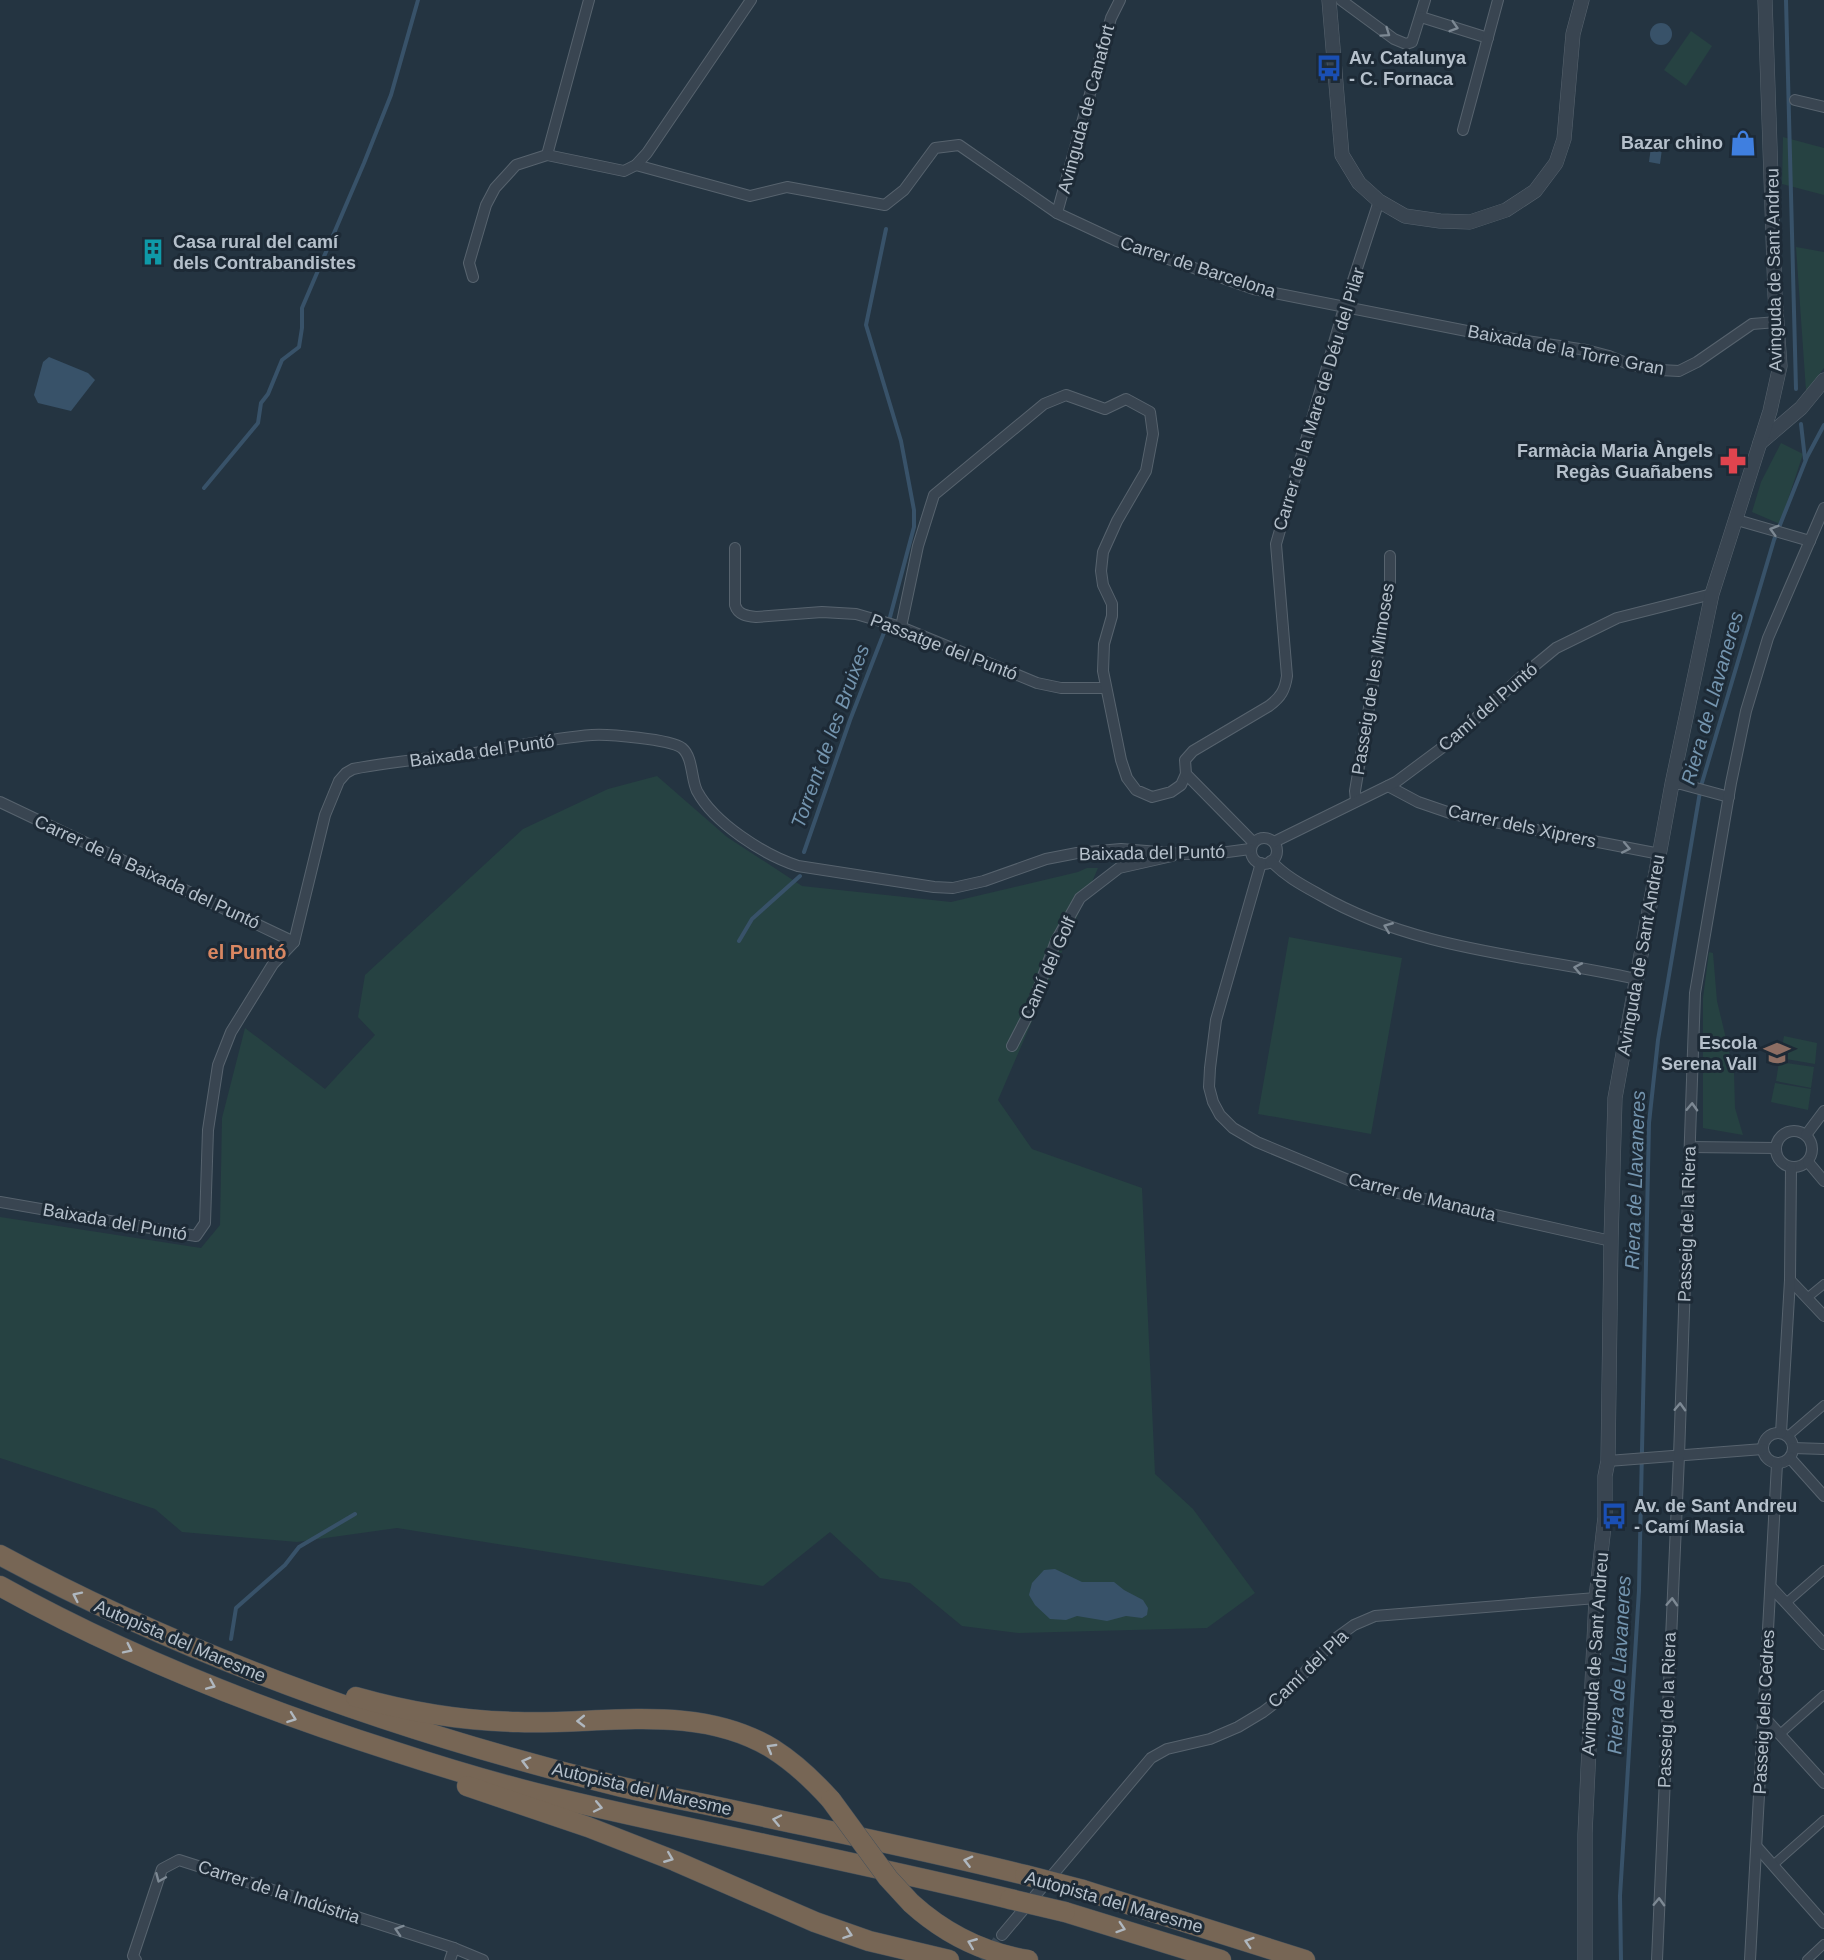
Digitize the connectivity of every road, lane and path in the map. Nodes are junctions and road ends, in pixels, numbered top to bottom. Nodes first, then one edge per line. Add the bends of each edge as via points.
1 (589, 0) edge
2 (751, 0) edge
3 (1120, 0) edge
4 (1329, 0) edge
5 (1341, 0) edge
6 (1425, 0) edge
7 (1498, 0) edge
8 (1582, 0) edge
9 (1766, 0) edge
10 (1421, 17) junction
11 (1488, 38) junction
12 (1795, 100) dead end
13 (1824, 107) edge
14 (1462, 130) dead end
15 (547, 155) junction
16 (636, 165) junction
17 (1379, 201) junction
18 (1057, 213) junction
19 (473, 277) dead end
20 (1344, 308) junction
21 (1777, 322) junction
22 (1824, 380) edge
23 (1760, 443) junction
24 (1823, 512) edge
25 (1737, 520) junction
26 (1810, 541) junction
27 (735, 548) dead end
28 (1390, 556) dead end
29 (1712, 594) junction
30 (901, 627) junction
31 (1106, 688) junction
32 (1186, 774) junction
33 (1672, 783) junction
34 (1388, 786) junction
35 (1729, 797) junction
36 (1356, 801) junction
37 (0, 802) edge
38 (1274, 842) junction
39 (1252, 846) junction
40 (1184, 854) junction
41 (1660, 854) junction
42 (1266, 862) junction
43 (294, 942) junction
44 (1636, 980) junction
45 (1012, 1046) dead end
46 (1824, 1111) edge
47 (1806, 1135) junction
48 (1690, 1147) junction
49 (1776, 1148) junction
50 (1808, 1162) junction
51 (1791, 1167) junction
52 (1824, 1181) edge
53 (0, 1203) edge
54 (1611, 1241) junction
55 (1790, 1280) junction
56 (1824, 1284) edge
57 (1807, 1298) junction
58 (1824, 1316) edge
59 (1824, 1405) edge
60 (1784, 1435) junction
61 (1762, 1449) junction
62 (1824, 1449) edge
63 (1792, 1453) junction
64 (1679, 1456) junction
65 (1608, 1461) junction
66 (1777, 1464) junction
67 (1824, 1496) edge
68 (0, 1555) edge
69 (1824, 1570) edge
70 (0, 1586) edge
71 (1772, 1588) junction
72 (1596, 1598) junction
73 (1786, 1603) junction
74 (1824, 1644) edge
75 (188, 1646) junction
76 (1824, 1695) edge
77 (1764, 1717) junction
78 (319, 1728) junction
79 (1780, 1734) junction
80 (1824, 1783) edge
81 (1824, 1820) edge
82 (1757, 1847) junction
83 (1773, 1865) junction
84 (1824, 1923) edge
85 (1002, 1935) tunnel mouth
86 (1824, 1944) edge
87 (454, 1948) junction
88 (136, 1960) edge
89 (450, 1960) edge
90 (483, 1960) edge
91 (949, 1960) edge
92 (1028, 1960) edge
93 (1221, 1960) edge
94 (1305, 1960) edge
95 (1585, 1960) edge
96 (1657, 1960) edge
97 (1750, 1960) edge
98 (1806, 1960) edge

1 - 15 street
2 - 16 street
3 - 18 street, Avinguda de Canafort via 1111,18
4 - 17 street via 1342,155 1359,183
5 -> 10 street via 1406,44 1412,42
6 - 10 street
7 - 11 street
8 - 17 street via 1573,34 1564,138 1556,164 1535,191 1506,210 1470,222 1406,216
9 - 21 street, Avinguda de Sant Andreu
10 -> 11 street
11 - 14 street
12 - 13 street
15 - 16 street via 624,171
15 - 19 street via 516,165 495,188 469,263
16 - 18 street, Avinguda de Canafort via 750,196 787,187 885,205 904,190 935,148 959,146
17 - 20 street, Carrer de la Mare de Déu del Pilar
18 - 20 street, Carrer de Barcelona via 1117,241 1254,289
20 - 21 street, Baixada de la Torre Gran via 1586,350 1660,370 1680,370 1697,363 1752,324
20 - 32 street, Carrer de la Mare de Déu del Pilar via 1276,544 1286,688 1269,706 1193,751 1185,760
21 - 23 street, Avinguda de Sant Andreu via 1780,366
22 - 23 street via 1801,408
23 - 25 street, Avinguda de Sant Andreu
24 - 26 street, Passeig de la Riera
26 -> 25 street
25 - 29 street, Avinguda de Sant Andreu
26 - 35 street, Passeig de la Riera via 1768,639 1746,711
27 - 30 street, Passatge del Puntó via 735,605 741,614 756,617 834,611
28 - 36 street, Passeig de les Mimoses via 1390,582
29 - 33 street, Avinguda de Sant Andreu
29 - 34 street, Camí del Puntó via 1617,618 1556,648 1451,741
30 - 31 street, Passatge del Puntó via 1037,683 1061,688
30 - 31 street via 918,546 934,495 1044,404 1066,395 1105,409 1126,399 1150,412 1153,434 1146,471 1103,552 1103,585 1112,604 1104,644
31 - 32 street via 1121,760 1136,790 1152,797 1171,792 1181,785
32 - 39 street
33 - 35 street
33 - 41 street, Avinguda de Sant Andreu
34 - 36 street, Camí del Puntó
34 -> 41 street, Carrer dels Xiprers via 1453,814
48 -> 35 street, Passeig de la Riera via 1695,993
36 - 38 street, Camí del Puntó
37 - 43 street, Carrer de la Baixada del Puntó
38 - 39 street via 1265,839
38 - 42 street via 1276,853
39 - 40 street, Baixada del Puntó via 1220,853
39 - 42 street via 1255,860
40 - 43 street, Baixada del Puntó via 1121,849 1077,852 953,888 798,866 754,846 712,810 697,792 682,748 640,738 592,735 370,765 345,773 325,815
40 - 45 street, Camí del Golf via 1119,868 1080,898 1056,941 1030,1011
41 - 44 street, Avinguda de Sant Andreu
44 -> 42 street via 1402,932 1345,910
42 - 54 street, Carrer de Manauta via 1216,1020 1209,1087 1220,1115 1257,1142 1358,1184
43 - 53 street, Baixada del Puntó via 273,964 231,1032 218,1065 208,1130 205,1223 196,1236
44 - 54 street, Avinguda de Sant Andreu via 1615,1098
46 - 47 street
47 - 49 street via 1786,1132
47 - 50 street via 1813,1149
48 - 49 street
64 -> 48 street, Passeig de la Riera
49 - 51 street via 1780,1160
50 - 51 street
50 - 52 street
51 - 55 street
54 - 65 street, Avinguda de Sant Andreu
55 - 57 street
55 - 60 street
56 - 57 street
57 - 58 street
59 - 60 street
60 - 61 street via 1769,1436
60 - 63 street
61 - 64 street
61 - 66 street via 1767,1460
62 - 63 street
63 - 66 street via 1786,1462
63 - 67 street
64 - 65 street
96 -> 64 street, Passeig de la Riera
65 - 72 street, Avinguda de Sant Andreu
66 - 71 street, Passeig dels Cedres
75 -> 68 highway, Autopista del Maresme
69 - 73 street
70 -> 78 highway, Autopista del Maresme via 158,1663
71 - 73 street
71 - 77 street, Passeig dels Cedres
72 - 85 street, Camí del Pla via 1375,1616 1354,1625 1336,1638 1263,1712 1219,1735 1167,1749 1150,1758
72 - 95 street, Avinguda de Sant Andreu via 1585,1834
73 - 74 street
92 -> 75 highway, bridge via 984,1948 941,1928 888,1878 811,1778 772,1748 746,1735 691,1722 661,1720 518,1722 443,1716 379,1704 330,1690 263,1662
94 -> 75 highway, Autopista del Maresme, bridge via 1083,1890 930,1851 626,1788 522,1762 394,1724
76 - 79 street
77 - 79 street
77 - 82 street, Passeig dels Cedres
78 -> 91 highway via 372,1754 588,1827 675,1861 815,1922 869,1941
78 -> 93 highway, Autopista del Maresme, bridge via 550,1796 1065,1912
79 - 80 street
81 - 83 street
82 - 83 street
82 - 97 street, Passeig dels Cedres
83 - 84 street
86 - 98 street
87 -> 88 street, Carrer de la Indústria via 179,1860 162,1869 133,1956
87 - 89 street
87 - 90 street, Carrer de la Indústria

